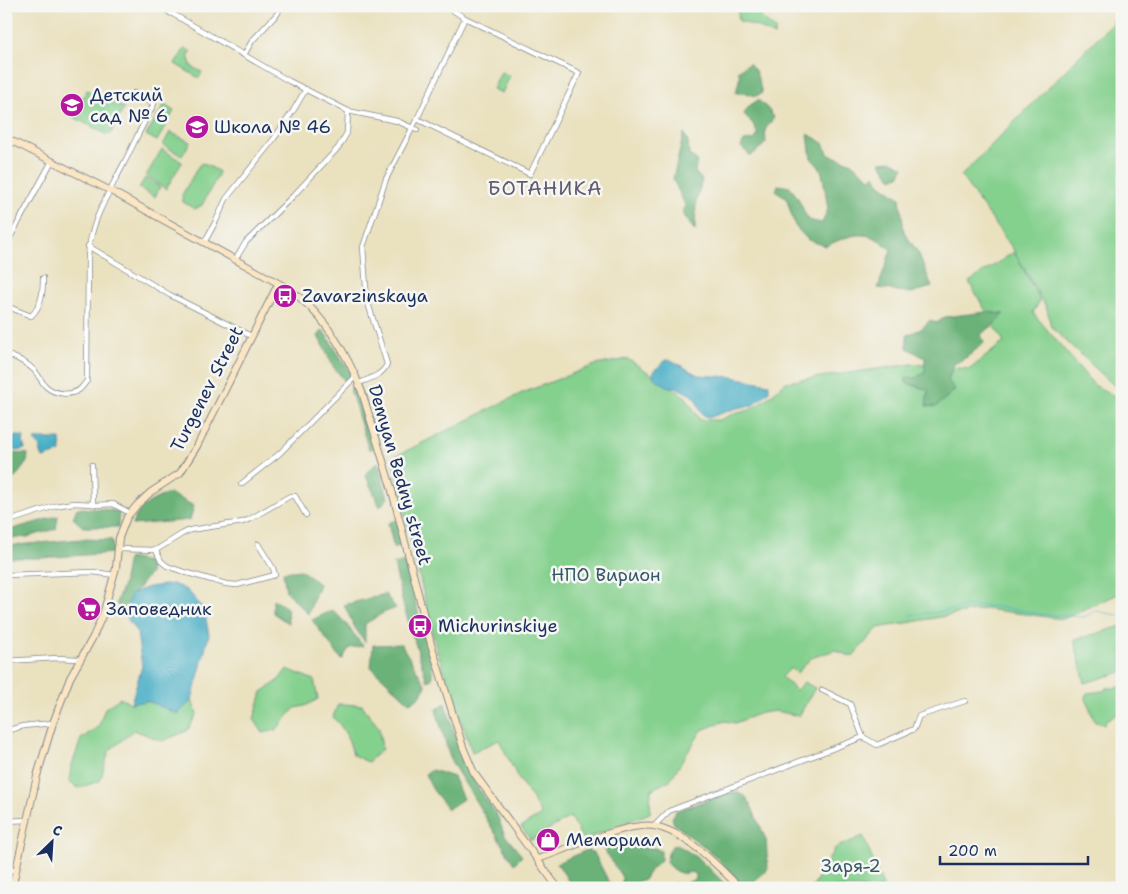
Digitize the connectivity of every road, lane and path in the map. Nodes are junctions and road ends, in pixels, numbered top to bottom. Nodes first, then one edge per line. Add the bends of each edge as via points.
1 (12, 6) edge
2 (159, 6) edge
3 (175, 6) edge
4 (280, 6) edge
5 (446, 6) edge
6 (170, 13) junction
7 (6, 16) edge
8 (465, 18) junction
9 (244, 56) junction
10 (306, 89) junction
11 (134, 93) dead end
12 (348, 111) junction
13 (417, 119) junction
14 (414, 129) junction
15 (6, 138) edge
16 (52, 161) junction
17 (108, 190) junction
18 (204, 243) junction
19 (6, 244) edge
20 (88, 246) junction
21 (235, 260) junction
22 (44, 278) dead end
23 (278, 284) junction
24 (6, 306) edge
25 (251, 336) junction
26 (6, 354) edge
27 (356, 376) junction
28 (359, 383) junction
29 (92, 465) dead end
30 (241, 484) dead end
31 (93, 504) junction
32 (130, 513) junction
33 (306, 515) dead end
34 (6, 522) edge
35 (258, 544) dead end
36 (117, 549) junction
37 (156, 550) junction
38 (114, 575) junction
39 (6, 576) edge
40 (79, 659) junction
41 (6, 661) edge
42 (822, 690) dead end
43 (965, 701) dead end
44 (53, 723) junction
45 (6, 731) edge
46 (863, 736) junction
47 (27, 820) junction
48 (6, 821) edge
49 (654, 826) junction
50 (538, 859) junction
51 (6, 870) edge
52 (16, 870) junction
53 (12, 888) edge
54 (558, 888) edge
55 (740, 888) edge

1 - 7 street
2 - 6 street
3 - 6 street
4 - 9 street
5 - 8 street
6 - 9 street
8 - 13 street
8 - 13 street via 579,73 530,174
9 - 10 street
10 - 12 street
10 - 18 street via 273,140 226,199
11 - 17 street via 154,104
12 - 14 street via 397,121
12 - 21 street via 347,133 338,148 246,242
13 - 14 street
14 - 28 street via 386,179 364,247 367,300 387,364 381,372
15 - 16 street, Demyan Bedny street
16 - 17 street, Demyan Bedny street
16 - 19 street
17 - 18 street, Demyan Bedny street
17 - 20 street
18 - 21 street, Demyan Bedny street
20 - 25 street via 170,295
20 - 26 street via 87,381 79,390 70,393 53,391 23,361
21 - 23 street, Demyan Bedny street
22 - 24 street via 40,303 31,316
23 - 25 street, Turgenev Street
23 - 27 street, Demyan Bedny street via 303,300 318,316
25 - 32 street, Turgenev Street via 187,463
27 - 28 street, Demyan Bedny street
27 - 30 street via 279,454
28 - 50 street, Demyan Bedny street via 382,452 430,644 462,747 474,773
29 - 31 street
31 - 32 street via 114,504
31 - 34 street via 55,506
32 - 36 street, Turgenev Street
33 - 37 street via 295,496 290,496 243,522 190,530
35 - 37 street via 275,576 236,585 208,580 168,566 161,561
36 - 37 street
36 - 38 street, Turgenev Street
38 - 39 street via 93,572
38 - 40 street, Turgenev Street via 103,614
40 - 41 street
40 - 44 street, Turgenev Street
42 - 46 street via 850,704
43 - 46 street via 919,716 914,729 877,745
44 - 45 street
44 - 47 street, Turgenev Street
46 - 49 street via 669,811
47 - 48 street
47 - 52 street, Turgenev Street
49 - 50 street via 629,827
49 - 55 street via 676,834 711,860
50 - 54 street, Demyan Bedny street
51 - 52 street
52 - 53 street, Turgenev Street

